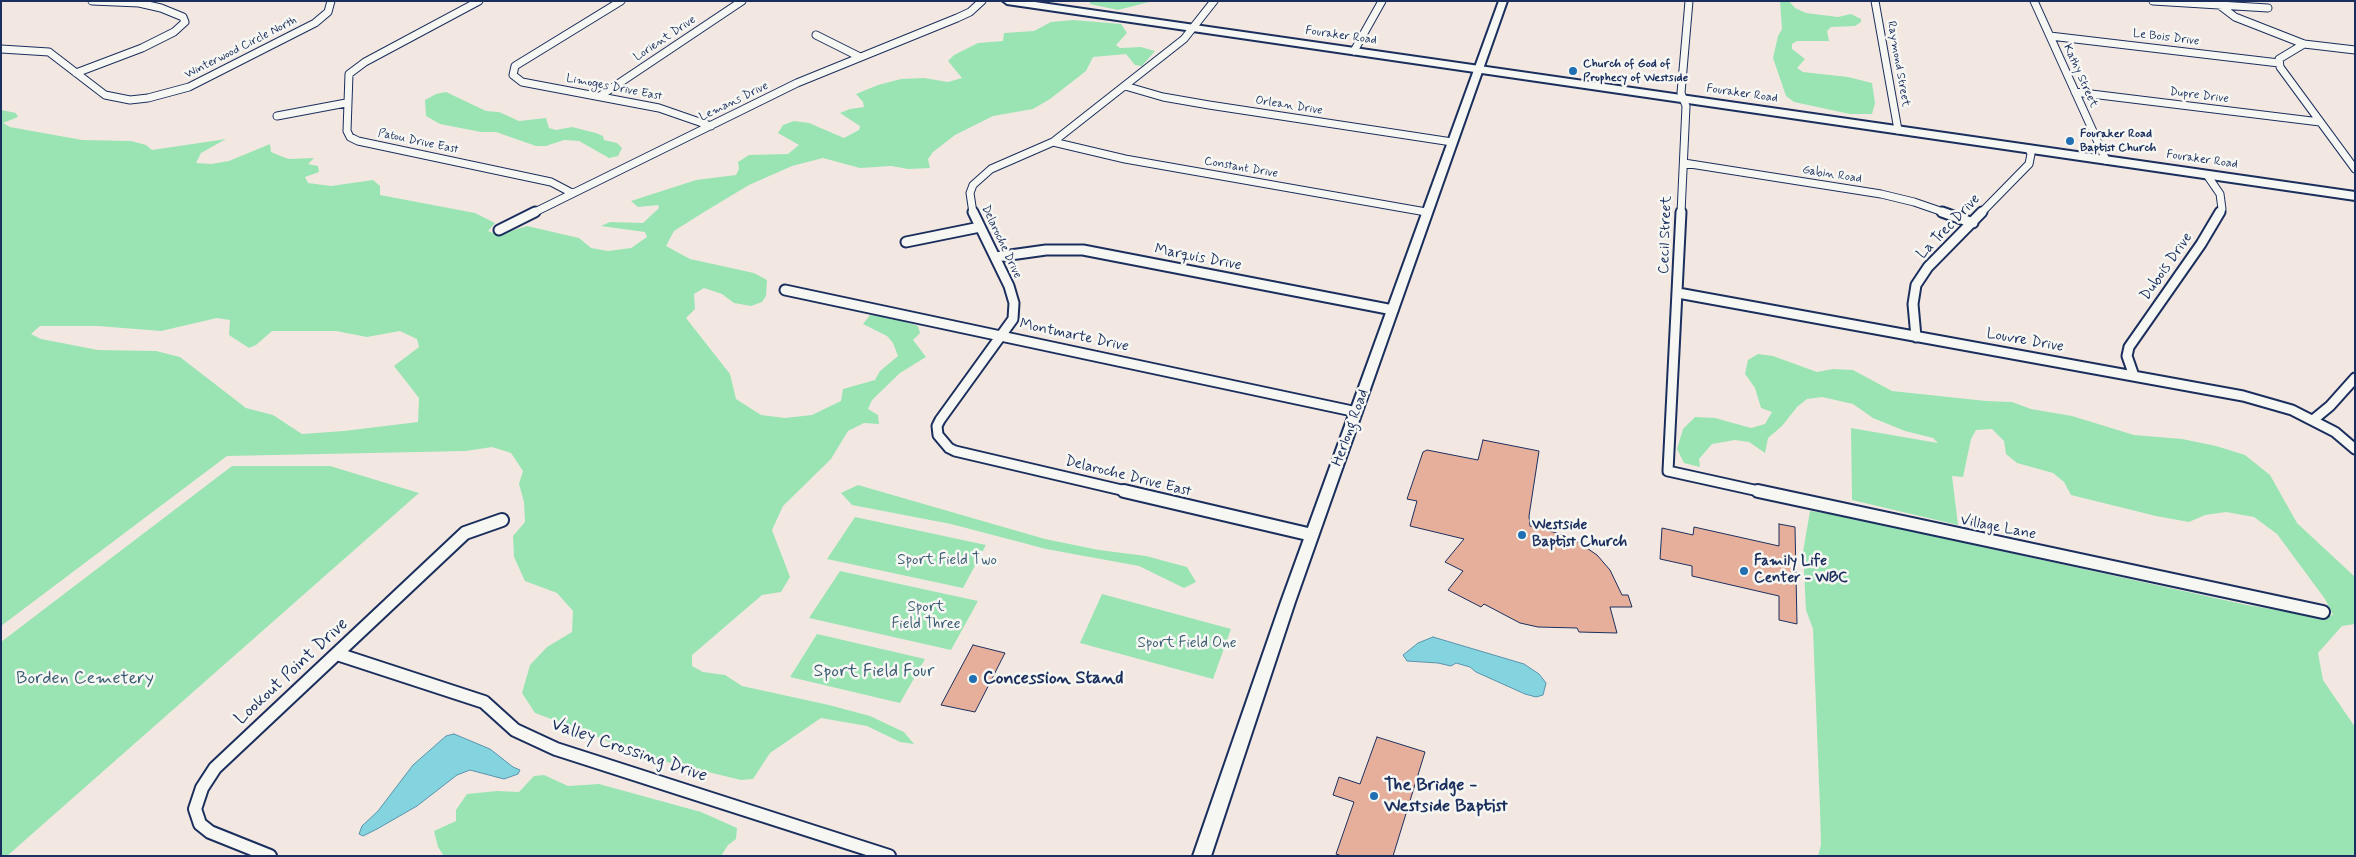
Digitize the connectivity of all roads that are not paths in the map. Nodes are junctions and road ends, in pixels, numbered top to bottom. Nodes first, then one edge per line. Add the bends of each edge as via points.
1 (92, 1) edge
2 (331, 1) edge
3 (479, 1) edge
4 (621, 1) edge
5 (742, 1) edge
6 (982, 1) edge
7 (1008, 1) edge
8 (1214, 1) edge
9 (1382, 1) edge
10 (1503, 1) edge
11 (1689, 1) edge
12 (1875, 1) edge
13 (2034, 1) edge
14 (2153, 1) edge
15 (2216, 3) edge
16 (2268, 8) dead end
17 (1193, 28) junction
18 (816, 35) dead end
19 (2050, 36) junction
20 (2304, 44) junction
21 (1, 49) edge
22 (2355, 50) edge
23 (1354, 51) junction
24 (860, 57) junction
25 (2279, 63) junction
26 (1479, 70) junction
27 (76, 72) junction
28 (1124, 86) junction
29 (2075, 92) junction
30 (600, 96) junction
31 (1684, 99) junction
32 (346, 103) junction
33 (277, 116) dead end
34 (2320, 122) junction
35 (711, 126) junction
36 (1898, 130) junction
37 (1052, 142) junction
38 (1452, 142) junction
39 (2028, 149) junction
40 (2106, 160) junction
41 (1684, 163) junction
42 (2355, 169) edge
43 (2207, 175) junction
44 (572, 193) junction
45 (2355, 196) edge
46 (1426, 212) junction
47 (1973, 222) junction
48 (980, 227) junction
49 (499, 230) dead end
50 (906, 242) dead end
51 (996, 257) junction
52 (785, 290) dead end
53 (1678, 293) junction
54 (1393, 310) junction
55 (1001, 335) junction
56 (1916, 337) junction
57 (2134, 376) junction
58 (2355, 378) edge
59 (1357, 412) junction
60 (2313, 420) junction
61 (940, 440) joint
62 (2355, 449) edge
63 (1668, 471) joint
64 (502, 520) dead end
65 (1312, 535) junction
66 (2323, 612) dead end
67 (337, 654) junction
68 (270, 856) edge
69 (889, 856) edge
70 (1202, 856) edge

1 - 27 street via 139,3 183,16 185,22 174,32 142,48
2 - 27 street, Winterwood Circle North via 328,12 315,23 189,87 130,100 104,95
3 - 32 street, Patou Drive East via 374,57 349,74
4 - 30 street, Limoges Drive East via 515,66 513,75 522,82
5 - 30 street, Lorient Drive
6 - 24 street, Lemans Drive via 965,15
7 - 17 main road, Fouraker Road
8 - 17 street, Delaroche Drive
9 - 23 street
10 - 26 street, Herlong Road
11 - 31 street, Cecil Street via 1681,93
12 - 36 street, Raymond Street
13 - 19 street, Kathy Street
14 - 15 street
15 - 16 street
15 - 20 street via 2244,21
17 - 23 main road, Fouraker Road
17 - 28 street, Delaroche Drive via 1184,40
18 - 24 street
19 - 25 street, Le Bois Drive
19 - 29 street, Kathy Street
20 - 22 street
20 - 25 street via 2284,54
21 - 27 street, Winterwood Circle North via 49,52
23 - 26 main road, Fouraker Road
24 - 35 street, Lemans Drive via 811,76
25 - 34 street
26 - 31 main road, Fouraker Road
26 - 38 street, Herlong Road
28 - 37 street, Delaroche Drive
28 - 38 street, Orlean Drive via 1200,103
29 - 34 street, Dupre Drive
29 - 40 street, Kathy Street
30 - 35 street, Limoges Drive East via 659,108
31 - 36 main road, Fouraker Road
31 - 41 street, Cecil Street
32 - 33 street
32 - 44 street, Patou Drive East via 347,131 358,141 551,182
34 - 42 street
35 - 44 street, Lemans Drive
36 - 39 main road, Fouraker Road
37 - 46 street, Constant Drive via 1125,159
37 - 48 street, Delaroche Drive via 991,169 978,179 970,194 973,213
38 - 46 street, Herlong Road
39 - 40 main road, Fouraker Road
39 - 47 street, La Trec Drive via 2031,154 2029,164
40 - 43 main road, Fouraker Road
41 - 47 street, Gabin Road via 1881,194
41 - 53 street, Cecil Street
43 - 45 main road, Fouraker Road
43 - 57 street, Dubois Drive via 2220,194 2222,209 2129,347 2127,356
44 - 49 street, Lemans Drive
46 - 54 street, Herlong Road
47 - 56 street, La Trec Drive via 1928,268 1916,286 1913,304
48 - 50 street
48 - 51 street, Delaroche Drive
51 - 54 street, Marquis Drive via 1046,250 1083,250
51 - 55 street, Delaroche Drive via 1014,303 1013,319
52 - 55 street, Montmarte Drive
53 - 56 street, Louvre Drive
53 - 63 street, Cecil Street
54 - 59 street, Herlong Road
55 - 59 street, Montmarte Drive
55 - 61 street, Delaroche Drive via 940,420 937,426
56 - 57 street, Louvre Drive
57 - 60 street, Louvre Drive via 2257,400
58 - 60 street
59 - 65 street, Herlong Road
60 - 62 street, Louvre Drive via 2335,432
61 - 65 street, Delaroche Drive East via 955,451
63 - 66 street, Village Lane
64 - 67 street, Lookout Point Drive via 465,533
65 - 70 street, Herlong Road
67 - 68 street, Lookout Point Drive via 215,768 202,788 195,808 200,824 210,832
67 - 69 street, Valley Crossing Drive via 484,702 515,730 556,749

